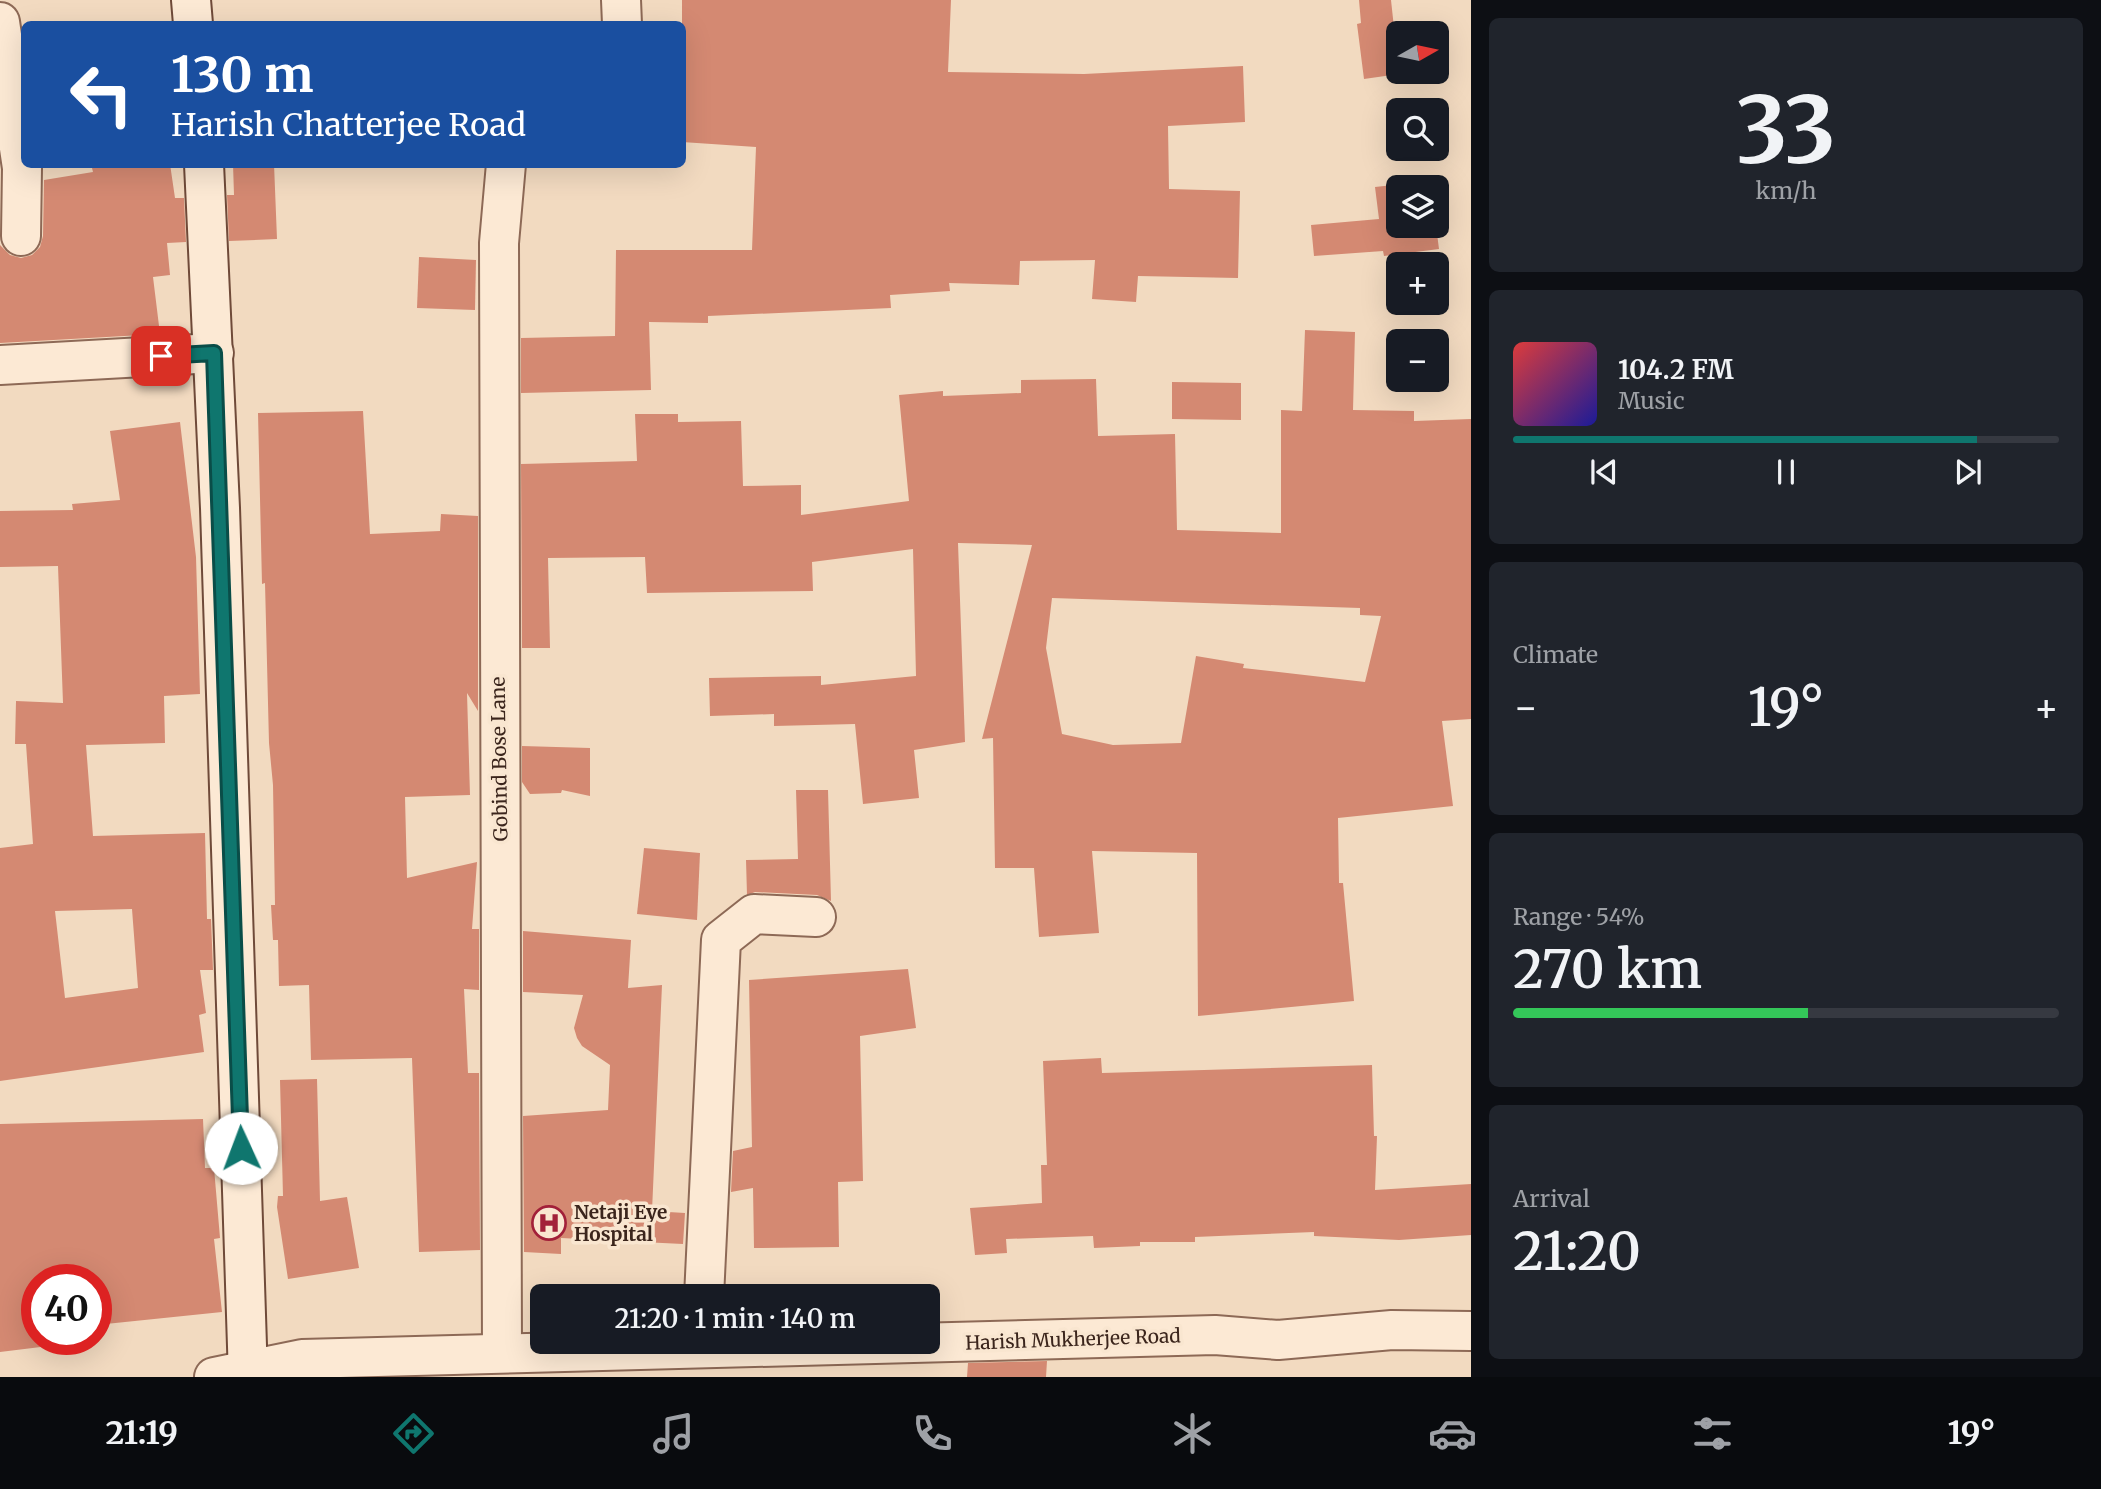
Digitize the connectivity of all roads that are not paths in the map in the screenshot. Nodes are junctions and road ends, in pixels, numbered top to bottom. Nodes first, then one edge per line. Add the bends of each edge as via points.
1 (191, 0) edge
2 (621, 0) edge
3 (193, 21) edge
4 (622, 21) edge
5 (0, 22) edge
6 (21, 116) edge
7 (32, 168) edge
8 (204, 168) edge
9 (506, 168) edge
10 (22, 236) dead end
11 (214, 353) junction
12 (0, 365) edge
13 (816, 917) dead end
14 (705, 1284) edge
15 (1471, 1331) edge
16 (940, 1340) edge
17 (530, 1352) edge
18 (502, 1353) junction
19 (237, 1375) edge

1 - 3 street
2 - 4 street
5 - 6 street
7 - 10 street
8 - 11 street
9 - 18 street, Gobind Bose Lane via 499,243
11 - 12 street
11 - 19 street
13 - 14 street via 754,914 721,940
15 - 16 street, Harish Mukherjee Road via 1392,1330 1278,1340 1215,1335
17 - 18 street, Harish Mukherjee Road
18 - 19 street, Harish Mukherjee Road via 302,1359

